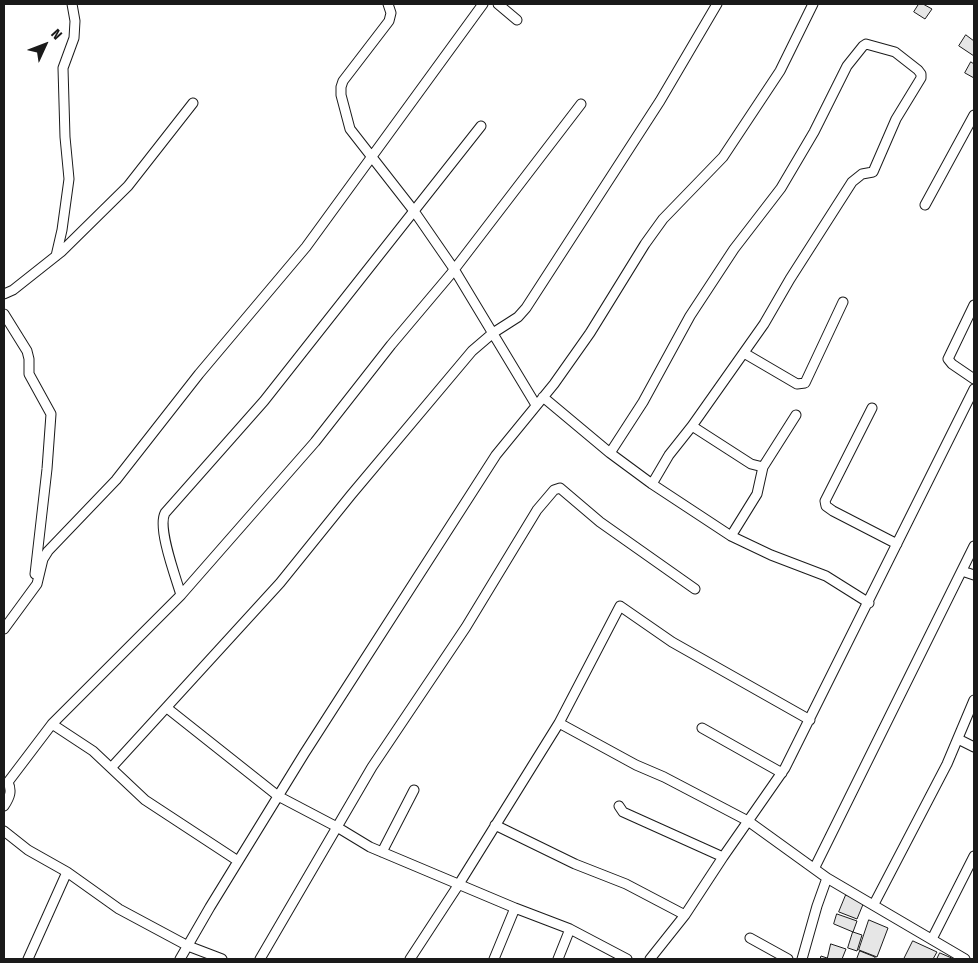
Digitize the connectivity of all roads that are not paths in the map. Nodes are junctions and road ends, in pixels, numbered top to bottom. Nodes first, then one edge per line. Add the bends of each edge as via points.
1 (388, 4) edge
2 (483, 4) edge
3 (498, 4) edge
4 (717, 4) edge
5 (813, 4) edge
6 (71, 5) edge
7 (517, 20) dead end
8 (193, 102) dead end
9 (581, 104) dead end
10 (974, 115) edge
11 (481, 126) dead end
12 (372, 157) junction
13 (926, 205) dead end
14 (414, 212) junction
15 (56, 256) junction
16 (454, 269) junction
17 (4, 294) edge
18 (843, 302) dead end
19 (974, 305) edge
20 (4, 314) edge
21 (492, 333) junction
22 (744, 353) junction
23 (974, 380) edge
24 (974, 388) edge
25 (543, 397) junction
26 (536, 406) junction
27 (872, 408) dead end
28 (796, 415) dead end
29 (692, 426) junction
30 (610, 453) junction
31 (763, 467) junction
32 (652, 484) junction
33 (731, 536) junction
34 (897, 544) junction
35 (974, 546) edge
36 (962, 571) junction
37 (974, 575) edge
38 (695, 589) dead end
39 (33, 590) junction
40 (182, 595) junction
41 (868, 604) junction
42 (4, 629) edge
43 (974, 700) edge
44 (167, 708) junction
45 (810, 720) junction
46 (559, 722) junction
47 (52, 724) junction
48 (702, 728) dead end
49 (958, 739) junction
50 (974, 746) edge
51 (111, 768) junction
52 (782, 773) junction
53 (6, 779) edge
54 (414, 790) dead end
55 (278, 796) junction
56 (4, 806) edge
57 (619, 806) dead end
58 (748, 821) junction
59 (495, 825) junction
60 (337, 827) junction
61 (4, 830) edge
62 (382, 852) junction
63 (974, 856) edge
64 (723, 857) junction
65 (238, 861) junction
66 (815, 868) junction
67 (67, 872) junction
68 (827, 878) junction
69 (459, 884) junction
70 (874, 904) junction
71 (515, 908) junction
72 (685, 915) junction
73 (570, 929) junction
74 (750, 938) dead end
75 (932, 939) junction
76 (188, 946) junction
77 (28, 959) edge
78 (180, 959) edge
79 (222, 959) edge
80 (260, 959) edge
81 (410, 959) edge
82 (494, 959) edge
83 (558, 959) edge
84 (627, 959) edge
85 (650, 959) edge
86 (788, 959) edge
87 (802, 959) edge
88 (965, 959) edge

1 - 12 street via 391,12 389,21 341,87 350,129
2 - 12 street
3 - 7 street
4 - 21 street via 660,101 526,308
5 - 25 street via 780,71 723,156 663,219 590,333
6 - 15 street via 75,20 74,38 63,68 69,179
8 - 15 street via 128,186
9 - 16 street
10 - 13 street
11 - 14 street
12 - 14 street
12 - 39 street via 306,247 199,374 116,480 48,551
14 - 16 street
14 - 40 street via 264,400 165,513 162,522
15 - 17 street
16 - 21 street
16 - 40 street via 315,442
18 - 22 street via 805,384 797,384
19 - 23 street via 948,359
20 - 39 street via 27,351 29,374 51,414 48,469
21 - 26 street
21 - 44 street via 445,382 280,583
22 - 29 street
22 - 30 street via 852,182 862,174 873,172 896,119 921,78 918,70 895,52 866,44 847,66 781,188 734,249 690,316 643,402
24 - 34 street
25 - 26 street
25 - 30 street
26 - 55 street via 496,455
27 - 34 street via 825,502 833,511
28 - 31 street
29 - 31 street via 751,464
29 - 32 street
30 - 32 street
31 - 33 street via 757,494
32 - 33 street
33 - 41 street via 826,576
34 - 41 street
35 - 36 street
36 - 37 street
36 - 66 street
38 - 60 street via 600,522 560,488 554,490 537,510
39 - 42 street
40 - 47 street
41 - 45 street
43 - 49 street
44 - 51 street
44 - 55 street
45 - 46 street via 672,642 620,606
45 - 52 street
46 - 58 street
46 - 59 street
47 - 51 street via 94,751
47 - 53 street
48 - 52 street
49 - 50 street
49 - 70 street
51 - 65 street via 145,800
52 - 58 street
53 - 56 street via 11,789
54 - 62 street
55 - 60 street
55 - 65 street
57 - 64 street via 623,812
58 - 64 street
58 - 66 street
59 - 69 street
59 - 72 street via 575,864 626,884
60 - 62 street
60 - 80 street
61 - 67 street via 28,850
62 - 69 street
63 - 75 street
64 - 72 street
65 - 76 street
66 - 68 street
67 - 76 street via 119,909
67 - 77 street
68 - 70 street
68 - 87 street
69 - 71 street
69 - 81 street
70 - 75 street
71 - 73 street
71 - 82 street
72 - 85 street
73 - 83 street
73 - 84 street
74 - 86 street
75 - 88 street
76 - 78 street
76 - 79 street

